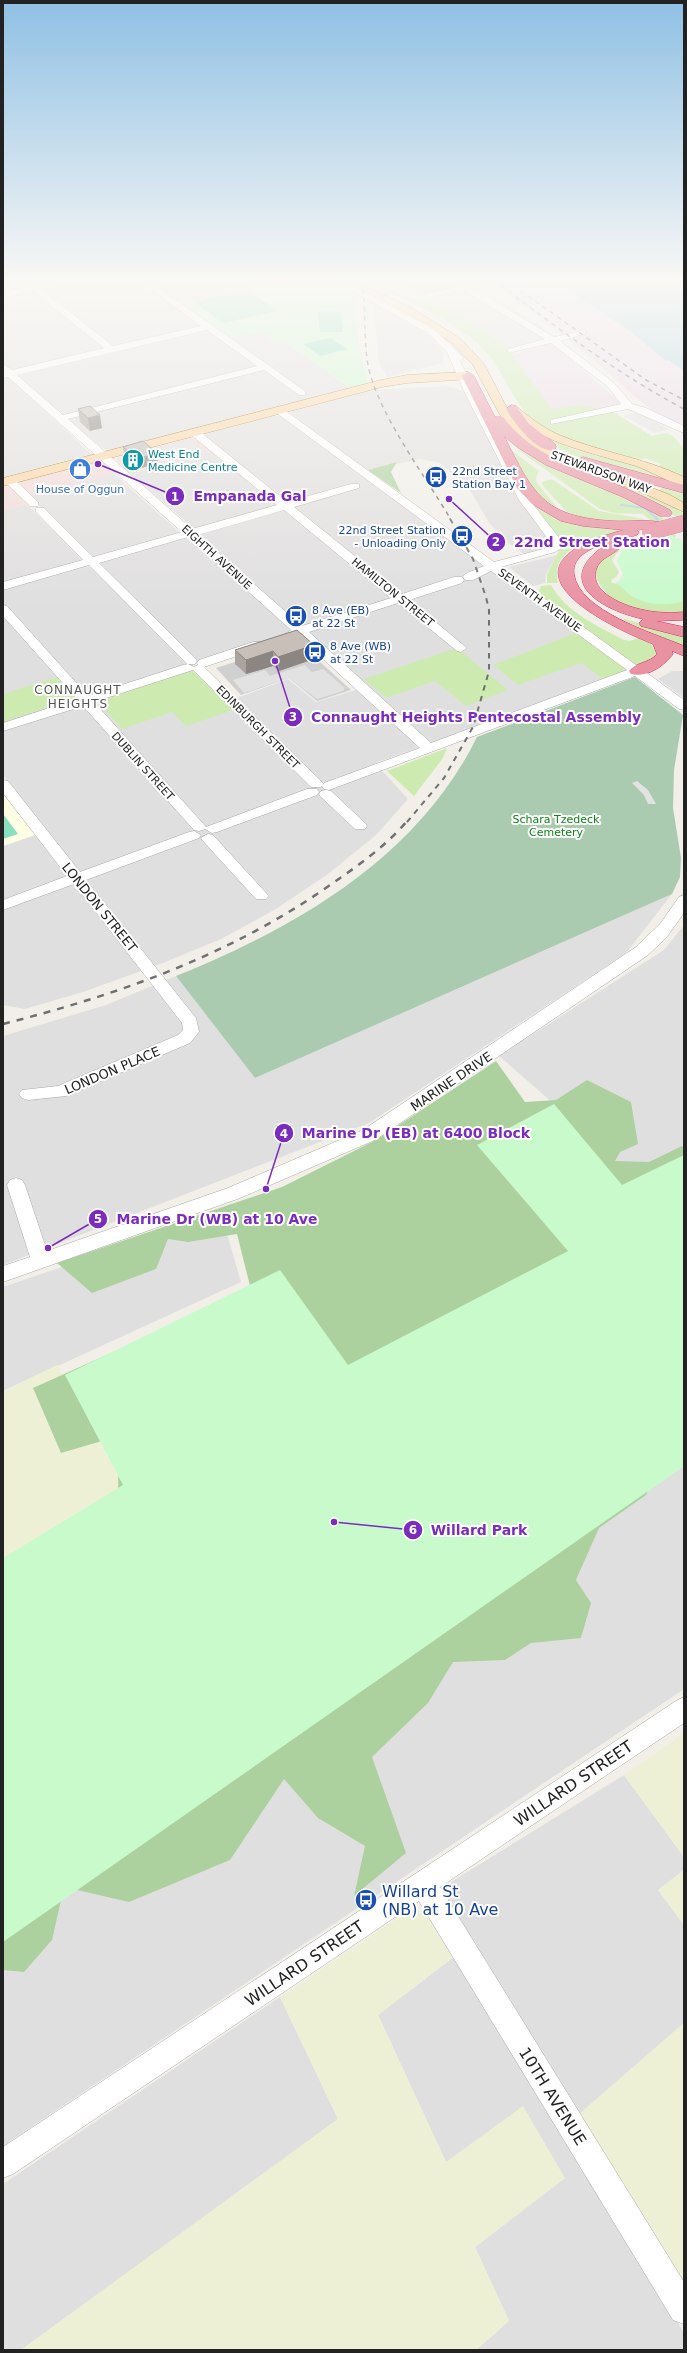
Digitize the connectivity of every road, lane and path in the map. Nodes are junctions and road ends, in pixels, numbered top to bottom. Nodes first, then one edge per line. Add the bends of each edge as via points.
1 (26, 390) edge
2 (176, 390) edge
3 (297, 390) edge
4 (359, 390) edge
5 (466, 390) edge
6 (472, 390) edge
7 (484, 390) edge
8 (492, 390) edge
9 (501, 390) edge
10 (614, 390) edge
11 (469, 391) joint
12 (302, 393) dead end
13 (628, 406) junction
14 (512, 409) junction
15 (279, 411) junction
16 (60, 418) junction
17 (555, 422) dead end
18 (684, 430) edge
19 (194, 432) junction
20 (540, 449) junction
21 (103, 456) junction
22 (6, 481) edge
23 (684, 482) edge
24 (355, 486) dead end
25 (684, 490) edge
26 (286, 506) junction
27 (684, 508) edge
28 (665, 513) junction
29 (684, 518) edge
30 (684, 523) edge
31 (648, 528) junction
32 (684, 530) edge
33 (190, 533) junction
34 (91, 561) junction
35 (493, 566) junction
36 (3, 586) edge
37 (402, 599) junction
38 (3, 609) edge
39 (684, 616) edge
40 (300, 631) junction
41 (684, 632) edge
42 (280, 637) edge
43 (659, 640) junction
44 (266, 642) edge
45 (461, 648) dead end
46 (684, 651) edge
47 (196, 665) junction
48 (637, 671) junction
49 (85, 701) junction
50 (684, 706) edge
51 (3, 727) edge
52 (429, 749) junction
53 (3, 784) edge
54 (321, 789) junction
55 (360, 826) dead end
56 (203, 832) junction
57 (76, 878) junction
58 (261, 896) dead end
59 (684, 900) edge
60 (3, 906) edge
61 (191, 1032) joint
62 (28, 1094) dead end
63 (16, 1185) dead end
64 (41, 1260) junction
65 (3, 1274) edge
66 (684, 1709) edge
67 (423, 1884) junction
68 (3, 2164) edge
69 (684, 2309) edge

1 - 16 street, EIGHTH AVENUE
2 - 16 street
3 - 12 street
4 - 15 main road
5 - 11 main road
6 - 31 highway via 524,488 534,499 552,512 585,523
7 - 28 highway via 500,421 509,434 521,444 542,457
8 - 20 main road, STEWARDSON WAY via 509,422 527,441
9 - 14 main road, STEWARDSON WAY
10 - 13 street
11 - 35 street via 524,500 556,541 556,547
13 - 17 street
13 - 18 street
14 - 23 main road, STEWARDSON WAY via 550,436 648,466
14 - 25 highway via 524,427 556,450 595,466
15 - 19 main road
15 - 35 street, SEVENTH AVENUE
16 - 21 street, EIGHTH AVENUE
19 - 21 main road
19 - 26 street, HAMILTON STREET
20 - 27 main road, STEWARDSON WAY via 650,490
20 - 28 highway via 642,498
21 - 22 main road
21 - 33 street, EIGHTH AVENUE
22 - 34 street, EDINBURGH STREET via 37,507
24 - 26 street
26 - 33 street
26 - 37 street, HAMILTON STREET
28 - 32 highway
29 - 31 highway
30 - 31 highway, bridge
31 - 39 highway via 597,556 589,565 587,578 595,592 619,607 651,616
31 - 41 highway via 588,552 577,566 576,578 589,598 607,609 633,619
31 - 43 highway via 598,542 581,550 570,560 566,578 572,592 590,607
33 - 34 street
33 - 40 street, EIGHTH AVENUE
34 - 36 street
34 - 47 street, EDINBURGH STREET
35 - 37 street
35 - 48 street, SEVENTH AVENUE
37 - 40 street
37 - 45 street, HAMILTON STREET
38 - 49 street, DUBLIN STREET
40 - 42 street
40 - 52 street, EIGHTH AVENUE
43 - 46 highway
43 - 48 highway via 665,654 659,662
44 - 47 street
47 - 49 street
47 - 54 street, EDINBURGH STREET
48 - 50 street, SEVENTH AVENUE
48 - 52 street
49 - 51 street
49 - 56 street, DUBLIN STREET
52 - 54 street
53 - 57 street, LONDON STREET
54 - 55 street, EDINBURGH STREET
54 - 56 street
56 - 57 street
56 - 58 street, DUBLIN STREET
57 - 60 street
57 - 61 street, LONDON STREET via 190,1022
59 - 64 street, MARINE DRIVE via 665,929 642,951 369,1135 234,1193
61 - 62 street, LONDON PLACE via 184,1039 64,1091
63 - 64 street
64 - 65 street, MARINE DRIVE
66 - 67 street, WILLARD STREET
67 - 68 street, WILLARD STREET
67 - 69 street, 10TH AVENUE

